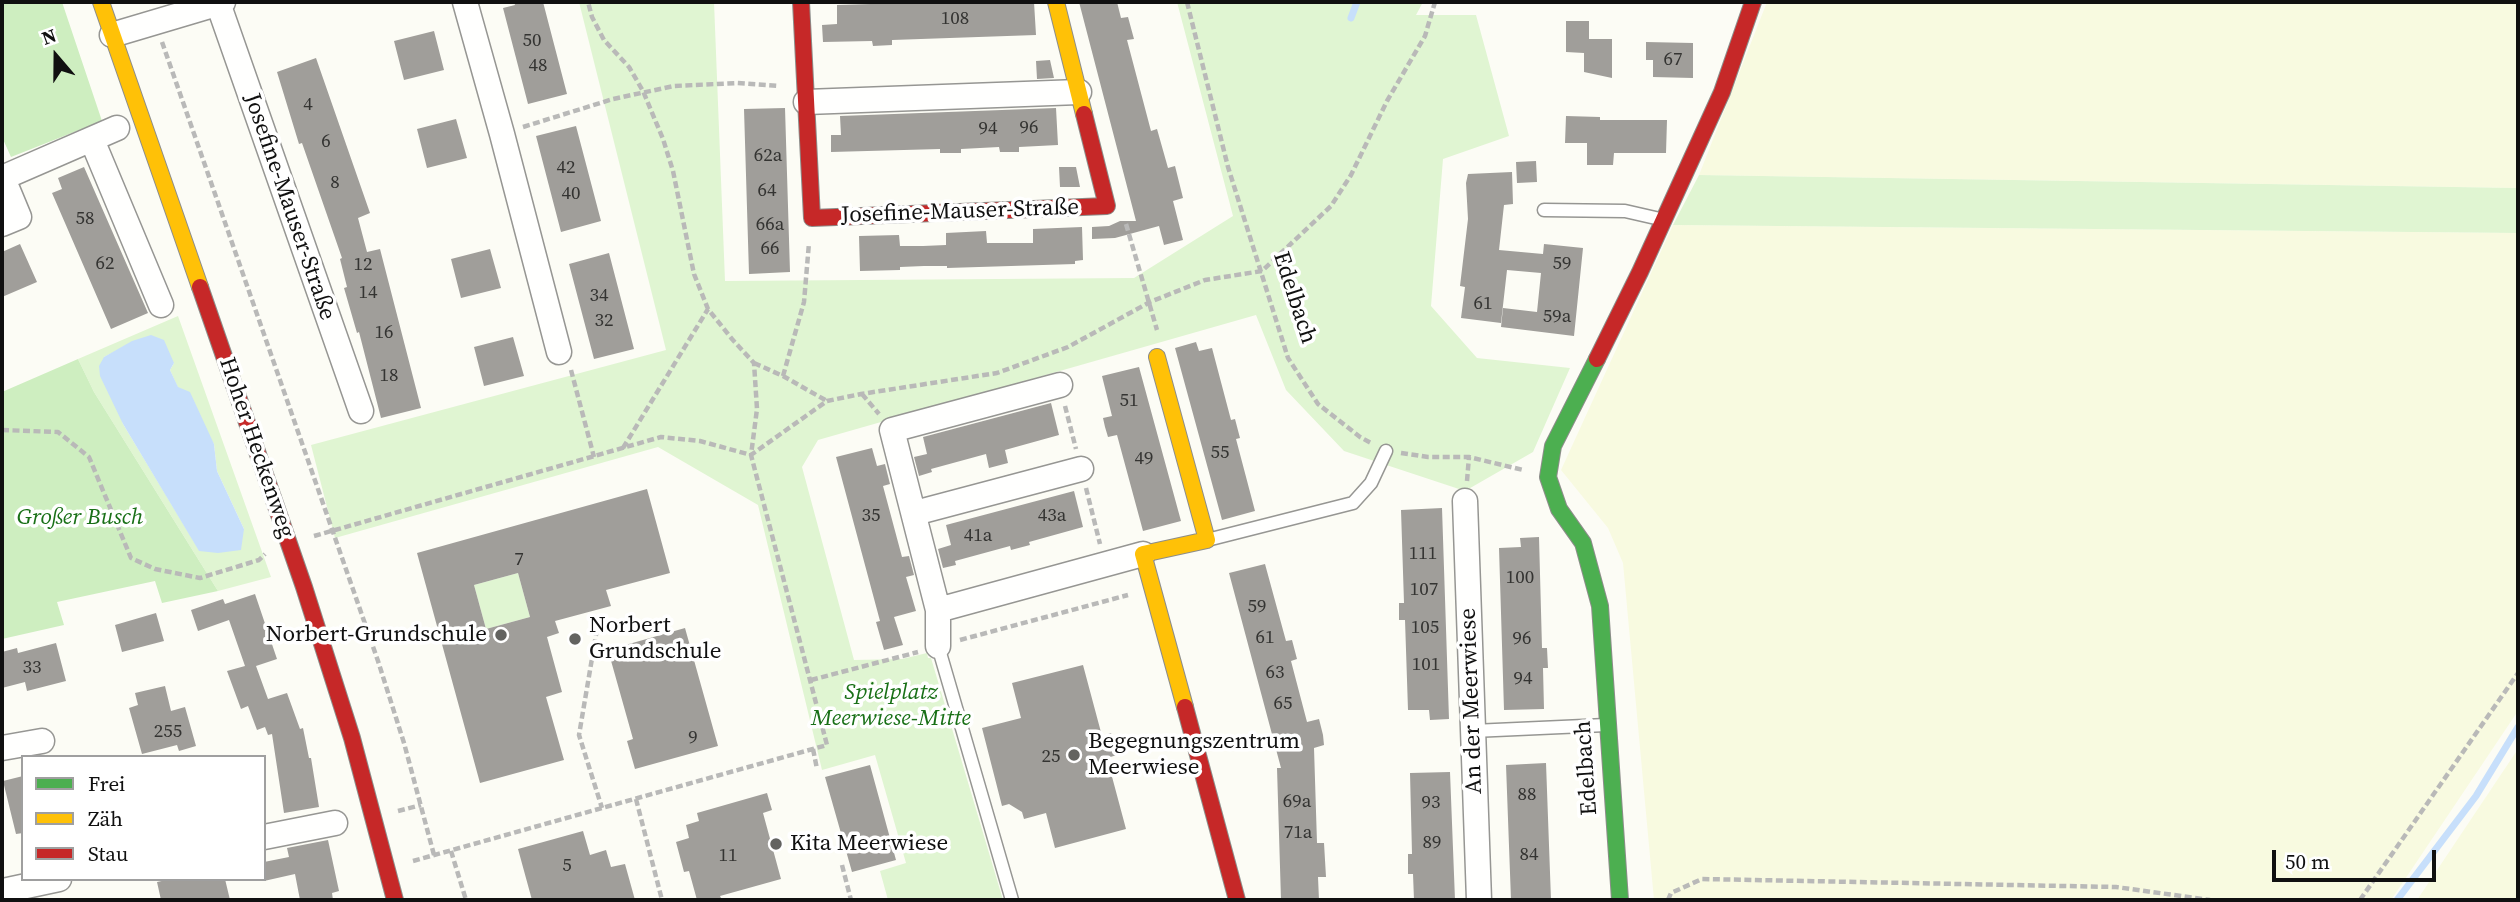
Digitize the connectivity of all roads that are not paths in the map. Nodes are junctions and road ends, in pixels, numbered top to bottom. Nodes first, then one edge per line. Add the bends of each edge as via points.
1 (101, 2) edge
2 (220, 2) edge
3 (465, 2) edge
4 (801, 2) edge
5 (1056, 2) edge
6 (1753, 2) edge
7 (112, 35) junction
8 (1079, 92) junction
9 (806, 95) junction
10 (117, 128) dead end
11 (92, 139) junction
12 (2, 177) edge
13 (1544, 209) dead end
14 (1664, 220) junction
15 (2, 224) edge
16 (161, 305) dead end
17 (559, 352) road end
18 (1157, 357) dead end
19 (1060, 385) dead end
20 (361, 411) dead end
21 (1386, 450) road end
22 (1080, 469) dead end
23 (1465, 501) dead end
24 (915, 513) junction
25 (1207, 540) junction
26 (1143, 555) junction
27 (938, 610) junction
28 (937, 646) joint
29 (1607, 725) junction
30 (1473, 731) junction
31 (42, 741) dead end
32 (2, 748) edge
33 (335, 823) dead end
34 (266, 838) edge
35 (51, 881) edge
36 (3, 893) edge
37 (395, 900) edge
38 (1012, 900) edge
39 (1237, 900) edge
40 (1479, 900) edge
41 (1620, 900) edge

1 - 7 street, Hoher Heckenweg
2 - 7 street, Josefine-Mauser-Straße
2 - 20 street, Josefine-Mauser-Straße
3 - 17 street
4 - 9 street, Josefine-Mauser-Straße
5 - 8 street, Josefine-Mauser-Straße
6 - 14 street via 1722,92
7 - 37 street, Hoher Heckenweg via 321,639
8 - 9 street
8 - 9 street, Josefine-Mauser-Straße via 1107,206 812,218
10 - 11 street
11 - 12 street
11 - 16 street
12 - 15 street via 19,217
13 - 14 lane via 1625,211
14 - 29 street, Edelbach via 1553,446 1548,477 1559,509 1583,543 1600,606
18 - 25 street
19 - 24 street via 892,430
21 - 25 lane via 1371,483 1353,503
22 - 24 street
23 - 30 street, An der Meerwiese
24 - 27 street
25 - 26 street
26 - 27 street
26 - 39 street
27 - 28 street
28 - 38 lane
29 - 30 lane
29 - 41 street, Edelbach
30 - 40 street, An der Meerwiese
31 - 32 street
33 - 34 street
35 - 36 street

